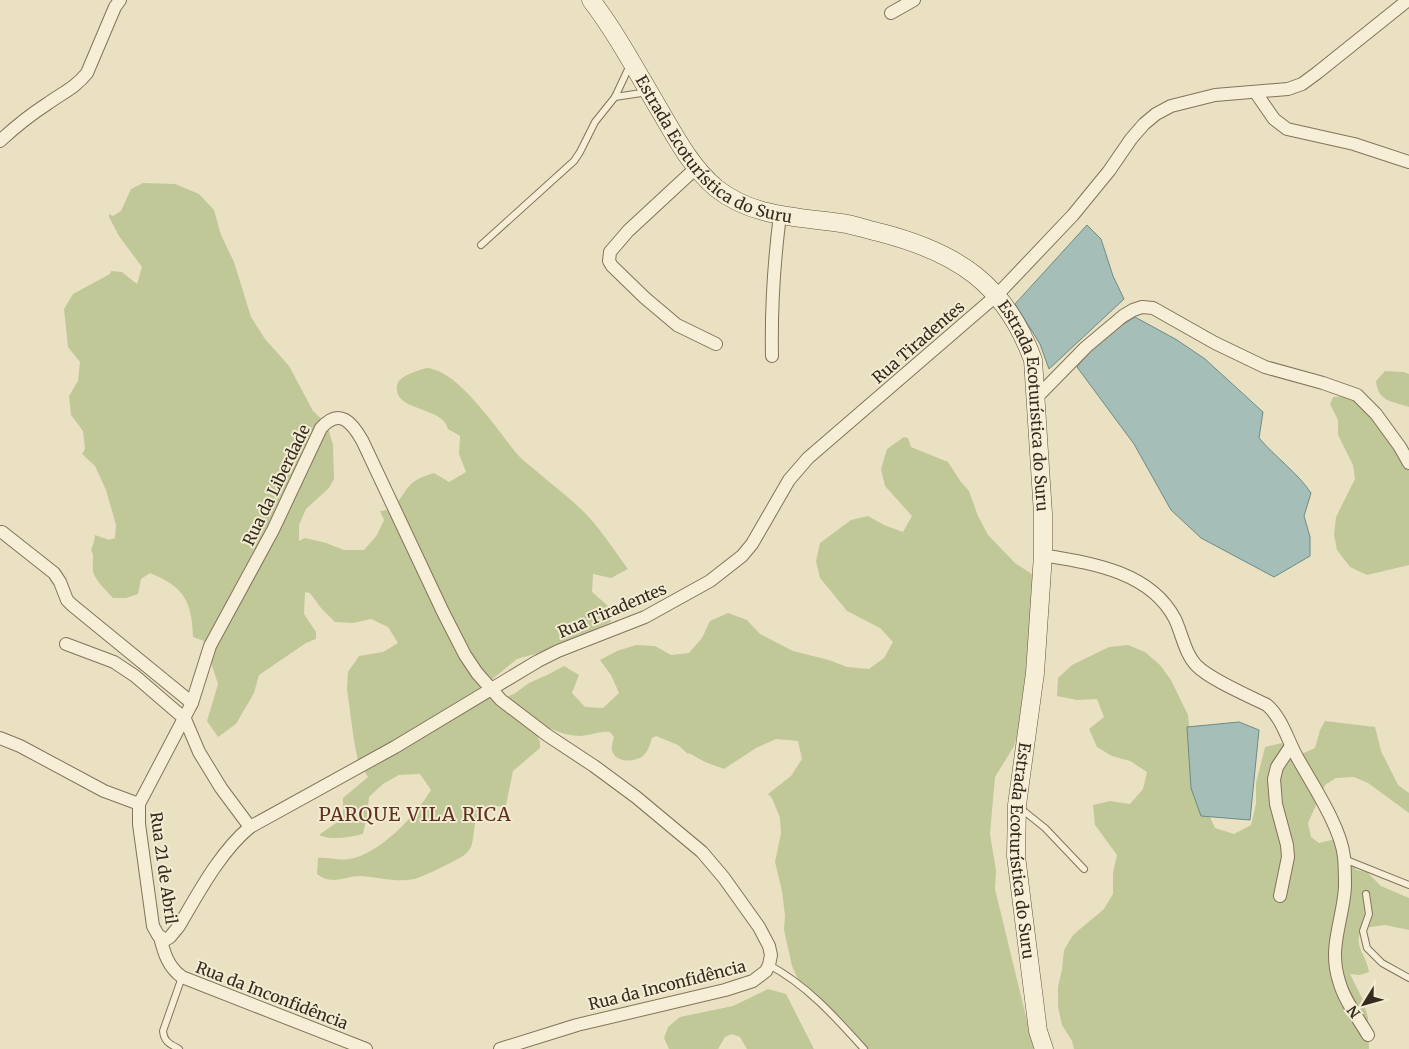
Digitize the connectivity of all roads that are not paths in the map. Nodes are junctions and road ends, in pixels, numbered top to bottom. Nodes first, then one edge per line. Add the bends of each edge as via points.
1 (120, 0) edge
2 (591, 0) edge
3 (914, 0) edge
4 (1408, 0) edge
5 (890, 13) dead end
6 (631, 61) junction
7 (649, 92) junction
8 (1256, 93) junction
9 (615, 97) junction
10 (0, 141) edge
11 (1409, 162) edge
12 (696, 168) junction
13 (780, 215) junction
14 (480, 245) dead end
15 (997, 295) junction
16 (716, 344) dead end
17 (772, 356) dead end
18 (1036, 398) junction
19 (1409, 463) edge
20 (2, 532) dead end
21 (1043, 555) junction
22 (66, 644) dead end
23 (491, 690) junction
24 (192, 703) junction
25 (185, 719) junction
26 (0, 738) edge
27 (1291, 746) junction
28 (139, 804) junction
29 (1017, 805) junction
30 (250, 827) junction
31 (1344, 859) junction
32 (1084, 869) dead end
33 (1409, 885) edge
34 (1366, 894) dead end
35 (1280, 896) dead end
36 (160, 938) junction
37 (769, 965) junction
38 (182, 978) junction
39 (1409, 978) edge
40 (1368, 1034) dead end
41 (342, 1044) edge
42 (179, 1049) edge
43 (366, 1049) edge
44 (500, 1049) edge
45 (864, 1049) edge
46 (1044, 1049) edge

1 - 10 street via 81,81 18,124
2 - 6 main road, Estrada Ecoturística do Suru
3 - 5 street
4 - 8 street, Rua Tiradentes via 1302,84
6 - 7 main road, Estrada Ecoturística do Suru
6 - 9 lane
7 - 9 lane
7 - 12 main road, Estrada Ecoturística do Suru
8 - 11 street via 1274,119 1287,129 1354,144
8 - 15 street, Rua Tiradentes via 1215,95 1171,106 1156,114 1131,139 1073,215
9 - 14 lane via 595,122 574,160
12 - 13 main road, Estrada Ecoturística do Suru via 716,188 737,201
12 - 16 street via 628,232 610,252 609,261 664,316
13 - 15 main road, Estrada Ecoturística do Suru via 844,224 912,241 948,257
13 - 17 street via 773,280
15 - 18 main road, Estrada Ecoturística do Suru via 1024,336 1033,360
15 - 23 street, Rua Tiradentes via 808,458 789,480 752,544 728,568 645,617 558,651
18 - 19 street via 1122,316 1142,307 1153,308 1264,367 1357,395 1376,414
18 - 21 main road, Estrada Ecoturística do Suru
20 - 24 street via 54,573 72,605
21 - 27 street via 1097,564 1149,590 1167,606 1175,619 1193,662 1210,676 1267,704 1275,712
21 - 29 main road, Estrada Ecoturística do Suru via 1035,672
22 - 25 street via 114,662
23 - 24 street, Rua da Liberdade via 465,655 362,440 349,421 336,418 321,428 273,530 210,646
23 - 30 street, Rua Tiradentes
23 - 37 street, Rua da Inconfidência via 546,735 636,797 702,852 759,926 769,946
24 - 25 street, Rua da Liberdade
25 - 28 street, Rua da Liberdade
25 - 30 street via 199,752
26 - 28 street via 104,791
27 - 31 street via 1339,837
27 - 35 street via 1277,767 1274,779 1288,857
28 - 36 street, Rua 21 de Abril via 153,926
29 - 32 lane via 1045,828
29 - 46 main road, Estrada Ecoturística do Suru via 1016,856 1038,1031
30 - 36 street, Rua 21 de Abril via 217,864 174,934 165,940
31 - 33 lane
31 - 40 street via 1345,888 1334,961 1348,1003
34 - 39 lane via 1369,914 1363,931 1367,948 1382,963
36 - 38 street, Rua da Inconfidência via 168,962
37 - 44 street, Rua da Inconfidência via 759,978 725,990 577,1025
37 - 45 lane via 785,973 811,994
38 - 41 street, Rua da Inconfidência
38 - 42 lane via 163,1032 167,1043
41 - 43 street, Rua da Inconfidência

